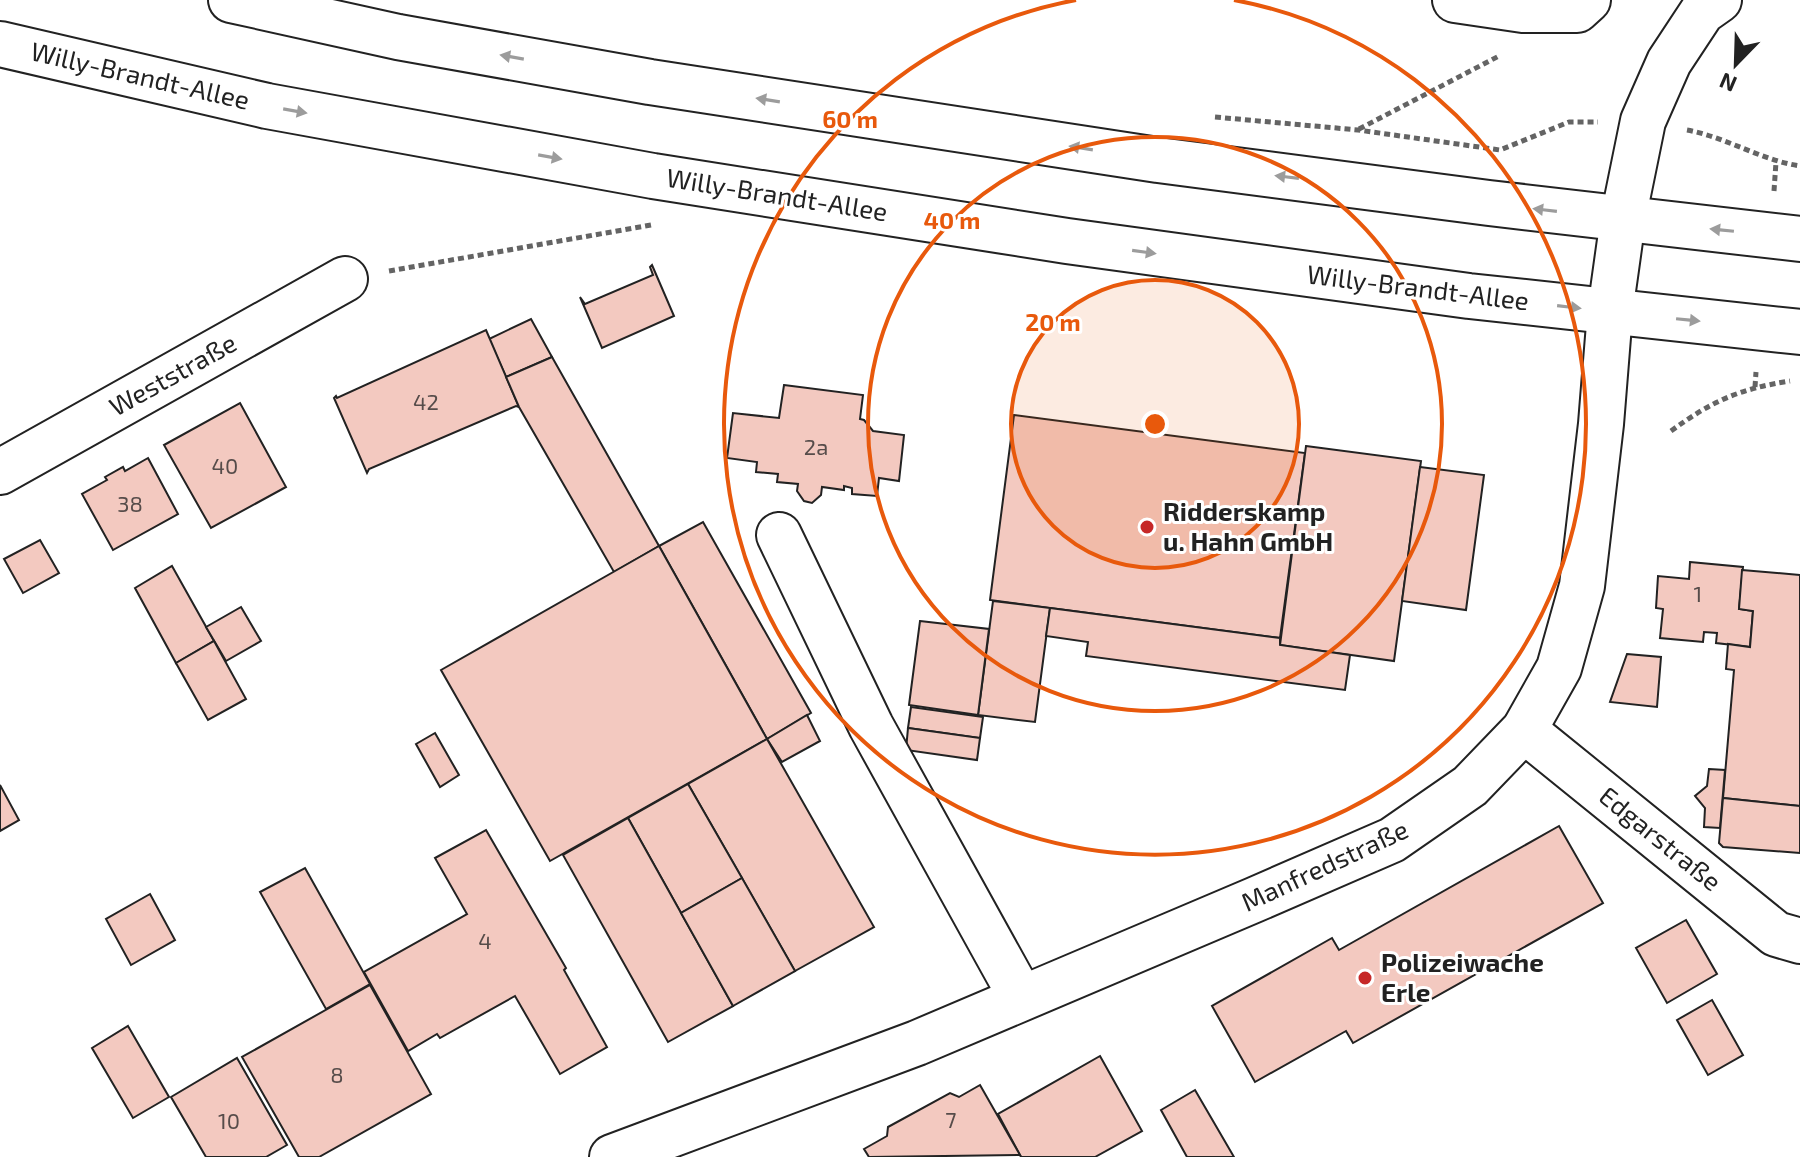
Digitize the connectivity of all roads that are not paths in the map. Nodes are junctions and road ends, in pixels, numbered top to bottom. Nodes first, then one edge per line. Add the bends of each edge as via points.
1 (231, 0) edge
2 (1455, 0) edge
3 (1588, 0) edge
4 (1719, 0) edge
5 (0, 44) edge
6 (1623, 219) junction
7 (1800, 239) edge
8 (345, 279) road end
9 (1610, 312) junction
10 (1800, 332) edge
11 (0, 472) edge
12 (779, 535) dead end
13 (1524, 730) junction
14 (1800, 941) edge
15 (1021, 997) junction
16 (612, 1157) edge

6 -> 1 main road via 1158,160 666,84 398,37
2 - 3 main road via 1523,10 1577,10
4 - 6 main road, Manfredstraße via 1702,12 1669,62 1643,121
5 -> 9 main road, Willy-Brandt-Allee via 267,106 653,176 1067,241
7 -> 6 main road
6 - 9 main road, Manfredstraße
8 - 11 main road, Weststraße
9 -> 10 main road, Willy-Brandt-Allee
9 - 13 main road, Manfredstraße via 1582,586 1559,668
12 - 15 main road via 871,726
13 - 14 main road, Edgarstraße via 1776,934
13 - 15 main road, Manfredstraße via 1470,786 1392,840
15 - 16 main road, Manfredstraße via 917,1043

